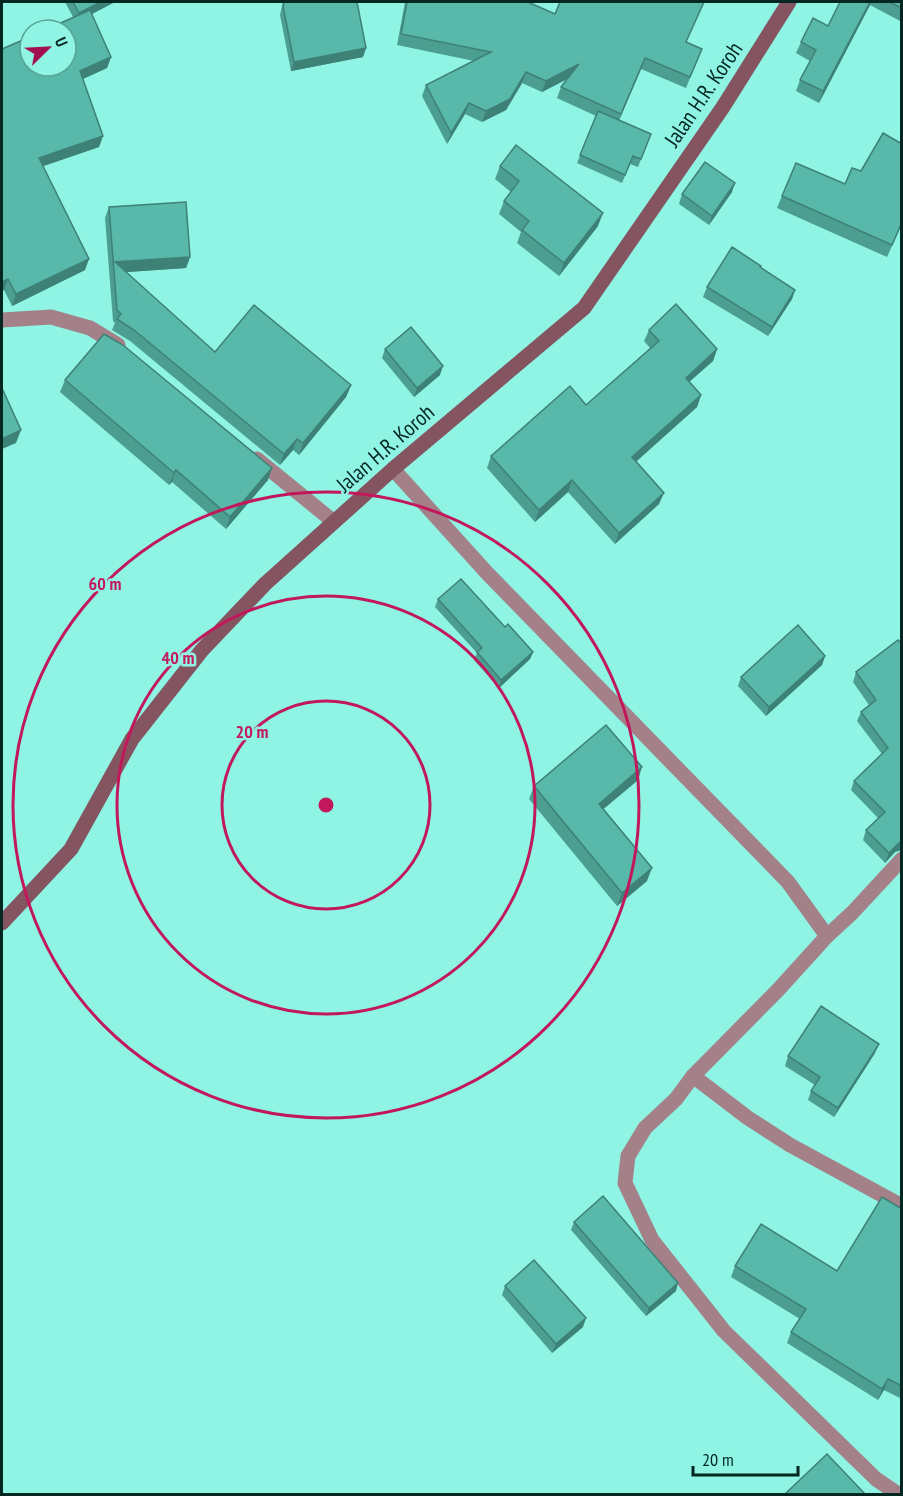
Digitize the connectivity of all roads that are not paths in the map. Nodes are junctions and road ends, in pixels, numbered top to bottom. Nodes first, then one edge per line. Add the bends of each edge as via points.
1 (789, 2) edge
2 (2, 320) edge
3 (133, 357) edge
4 (243, 447) edge
5 (393, 469) junction
6 (334, 522) junction
7 (902, 859) edge
8 (2, 923) edge
9 (827, 936) junction
10 (693, 1076) junction
11 (902, 1206) edge
12 (898, 1494) edge

1 - 5 main road, Jalan H.R. Koroh via 723,107 584,308
2 - 3 street via 51,317 90,328
4 - 6 street
5 - 6 main road, Jalan H.R. Koroh
5 - 9 street via 487,573 788,882
6 - 8 main road, Jalan H.R. Koroh via 265,584 202,650 132,739 71,849
7 - 9 street
9 - 10 street
10 - 11 street via 790,1145
10 - 12 street via 645,1128 628,1156 625,1183 652,1240 724,1331 876,1479

